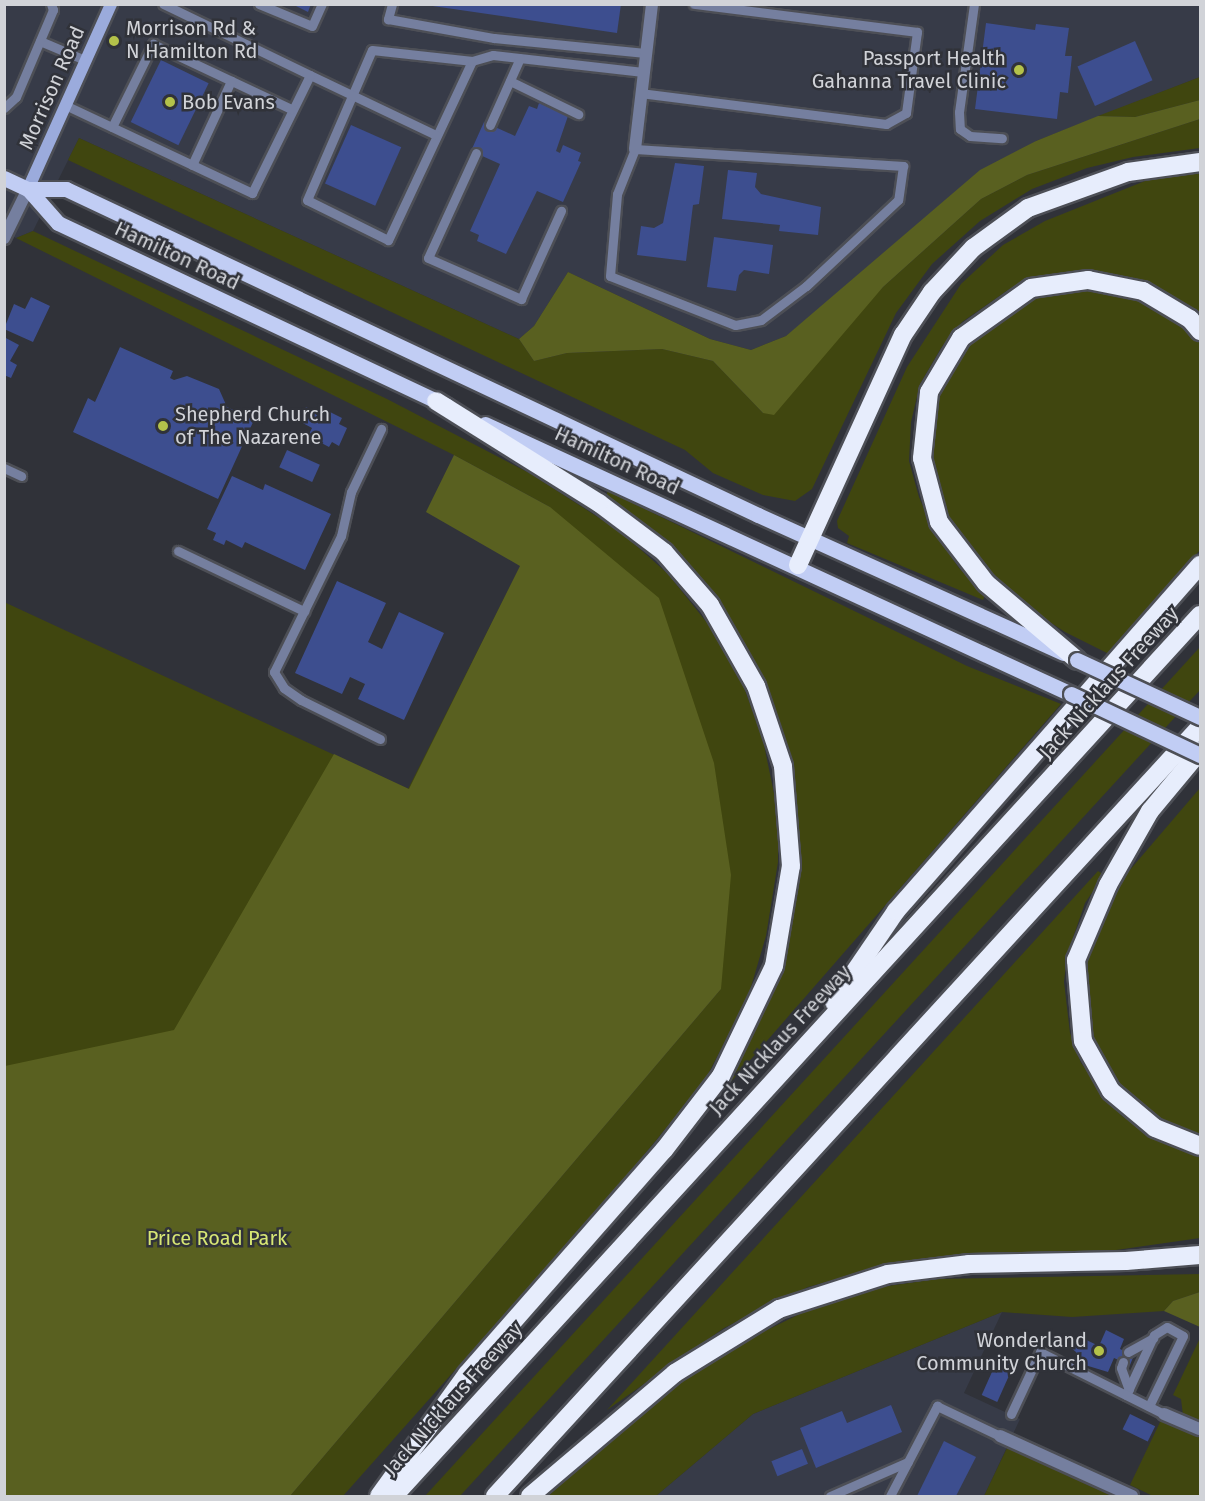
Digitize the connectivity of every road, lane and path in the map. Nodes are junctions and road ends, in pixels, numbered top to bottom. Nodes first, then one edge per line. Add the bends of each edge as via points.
1 (51, 4) edge
2 (111, 4) edge
3 (259, 4) edge
4 (322, 4) edge
5 (392, 4) edge
6 (652, 4) edge
7 (694, 4) edge
8 (974, 4) edge
9 (166, 5) edge
10 (40, 41) junction
11 (645, 53) junction
12 (520, 58) junction
13 (85, 60) junction
14 (472, 61) junction
15 (643, 72) junction
16 (310, 75) junction
17 (231, 81) junction
18 (510, 81) junction
19 (640, 93) junction
20 (352, 95) junction
21 (65, 105) junction
22 (4, 108) edge
23 (291, 110) junction
24 (578, 114) dead end
25 (490, 125) dead end
26 (112, 127) junction
27 (436, 135) junction
28 (1002, 138) dead end
29 (635, 149) junction
30 (476, 153) dead end
31 (1200, 162) edge
32 (192, 165) junction
33 (4, 178) edge
34 (28, 189) junction
35 (561, 211) dead end
36 (4, 238) edge
37 (1200, 331) edge
38 (436, 401) junction
39 (381, 429) dead end
40 (4, 468) edge
41 (21, 476) dead end
42 (809, 537) junction
43 (178, 551) dead end
44 (798, 565) junction
45 (1200, 565) edge
46 (304, 611) junction
47 (1200, 615) edge
48 (1077, 660) junction
49 (1200, 717) edge
50 (1200, 727) edge
51 (380, 739) dead end
52 (1200, 753) edge
53 (797, 1055) junction
54 (1200, 1146) edge
55 (1200, 1255) edge
56 (1152, 1338) junction
57 (1128, 1352) dead end
58 (1123, 1362) dead end
59 (1127, 1392) junction
60 (1149, 1406) junction
61 (1011, 1414) dead end
62 (1164, 1414) joint
63 (1200, 1429) edge
64 (1000, 1436) joint
65 (908, 1462) junction
66 (379, 1497) edge
67 (394, 1497) edge
68 (495, 1497) edge
69 (530, 1497) edge
70 (830, 1497) edge
71 (890, 1497) edge
72 (1132, 1497) edge

1 - 10 lane via 54,10
2 - 13 main road, Morrison Road
3 - 4 lane via 312,26
5 - 11 lane via 388,19 494,38
6 - 11 street
7 - 19 lane via 917,32 906,113 886,124
8 - 28 lane via 960,129 970,136
9 - 16 lane
10 - 13 lane
10 - 22 lane via 16,97
11 - 15 street
12 - 14 lane via 493,55
12 - 15 lane
12 - 18 lane
13 - 21 main road, Morrison Road
14 - 20 lane via 372,50
14 - 27 lane
15 - 19 street
16 - 20 lane
16 - 23 lane
17 - 23 lane
17 - 26 lane via 153,44
17 - 32 lane
18 - 24 lane
18 - 25 lane
19 - 29 street
20 - 27 lane
20 - 27 lane via 307,200 388,240
21 - 26 lane
21 - 34 main road, Morrison Road
23 - 32 lane via 252,193
26 - 32 lane
29 - 29 lane via 617,194 610,276 735,325 761,320 806,286 898,201 903,166
30 - 35 lane via 428,258 521,300
31 - 42 highway via 1128,172 1028,208 973,249 932,292 903,335
33 - 34 main road, Hamilton Road
34 - 36 street
34 - 38 main road, Hamilton Road via 58,223
34 - 42 main road, Hamilton Road via 66,189
37 - 48 highway via 1190,319 1143,291 1089,280 1031,288 961,338 929,392 922,458 939,522 986,583
38 - 44 main road, Hamilton Road
38 - 66 highway via 618,517 664,552 710,605 756,686 783,766 790,866 774,966 721,1076 664,1150 467,1374
39 - 46 lane via 351,492 341,536
40 - 41 lane
42 - 44 highway
42 - 48 main road, Hamilton Road
43 - 46 lane
44 - 52 main road, Hamilton Road, bridge
45 - 53 highway via 896,911
46 - 51 lane via 274,672 284,688 301,700
47 - 53 highway, Jack Nicklaus Freeway via 974,867
48 - 49 main road, Hamilton Road, bridge
50 - 68 highway
52 - 54 highway via 1150,811 1108,885 1076,960 1083,1041 1111,1091 1155,1128
53 - 67 highway, Jack Nicklaus Freeway
55 - 69 highway via 1126,1261 969,1264 900,1273 779,1309 675,1373
56 - 57 lane
56 - 59 lane
56 - 60 lane via 1167,1327 1183,1336
58 - 59 lane
59 - 60 lane
59 - 61 lane via 1040,1352
60 - 62 lane
62 - 63 street
64 - 65 lane via 937,1406
64 - 72 street
65 - 70 lane
65 - 71 lane

